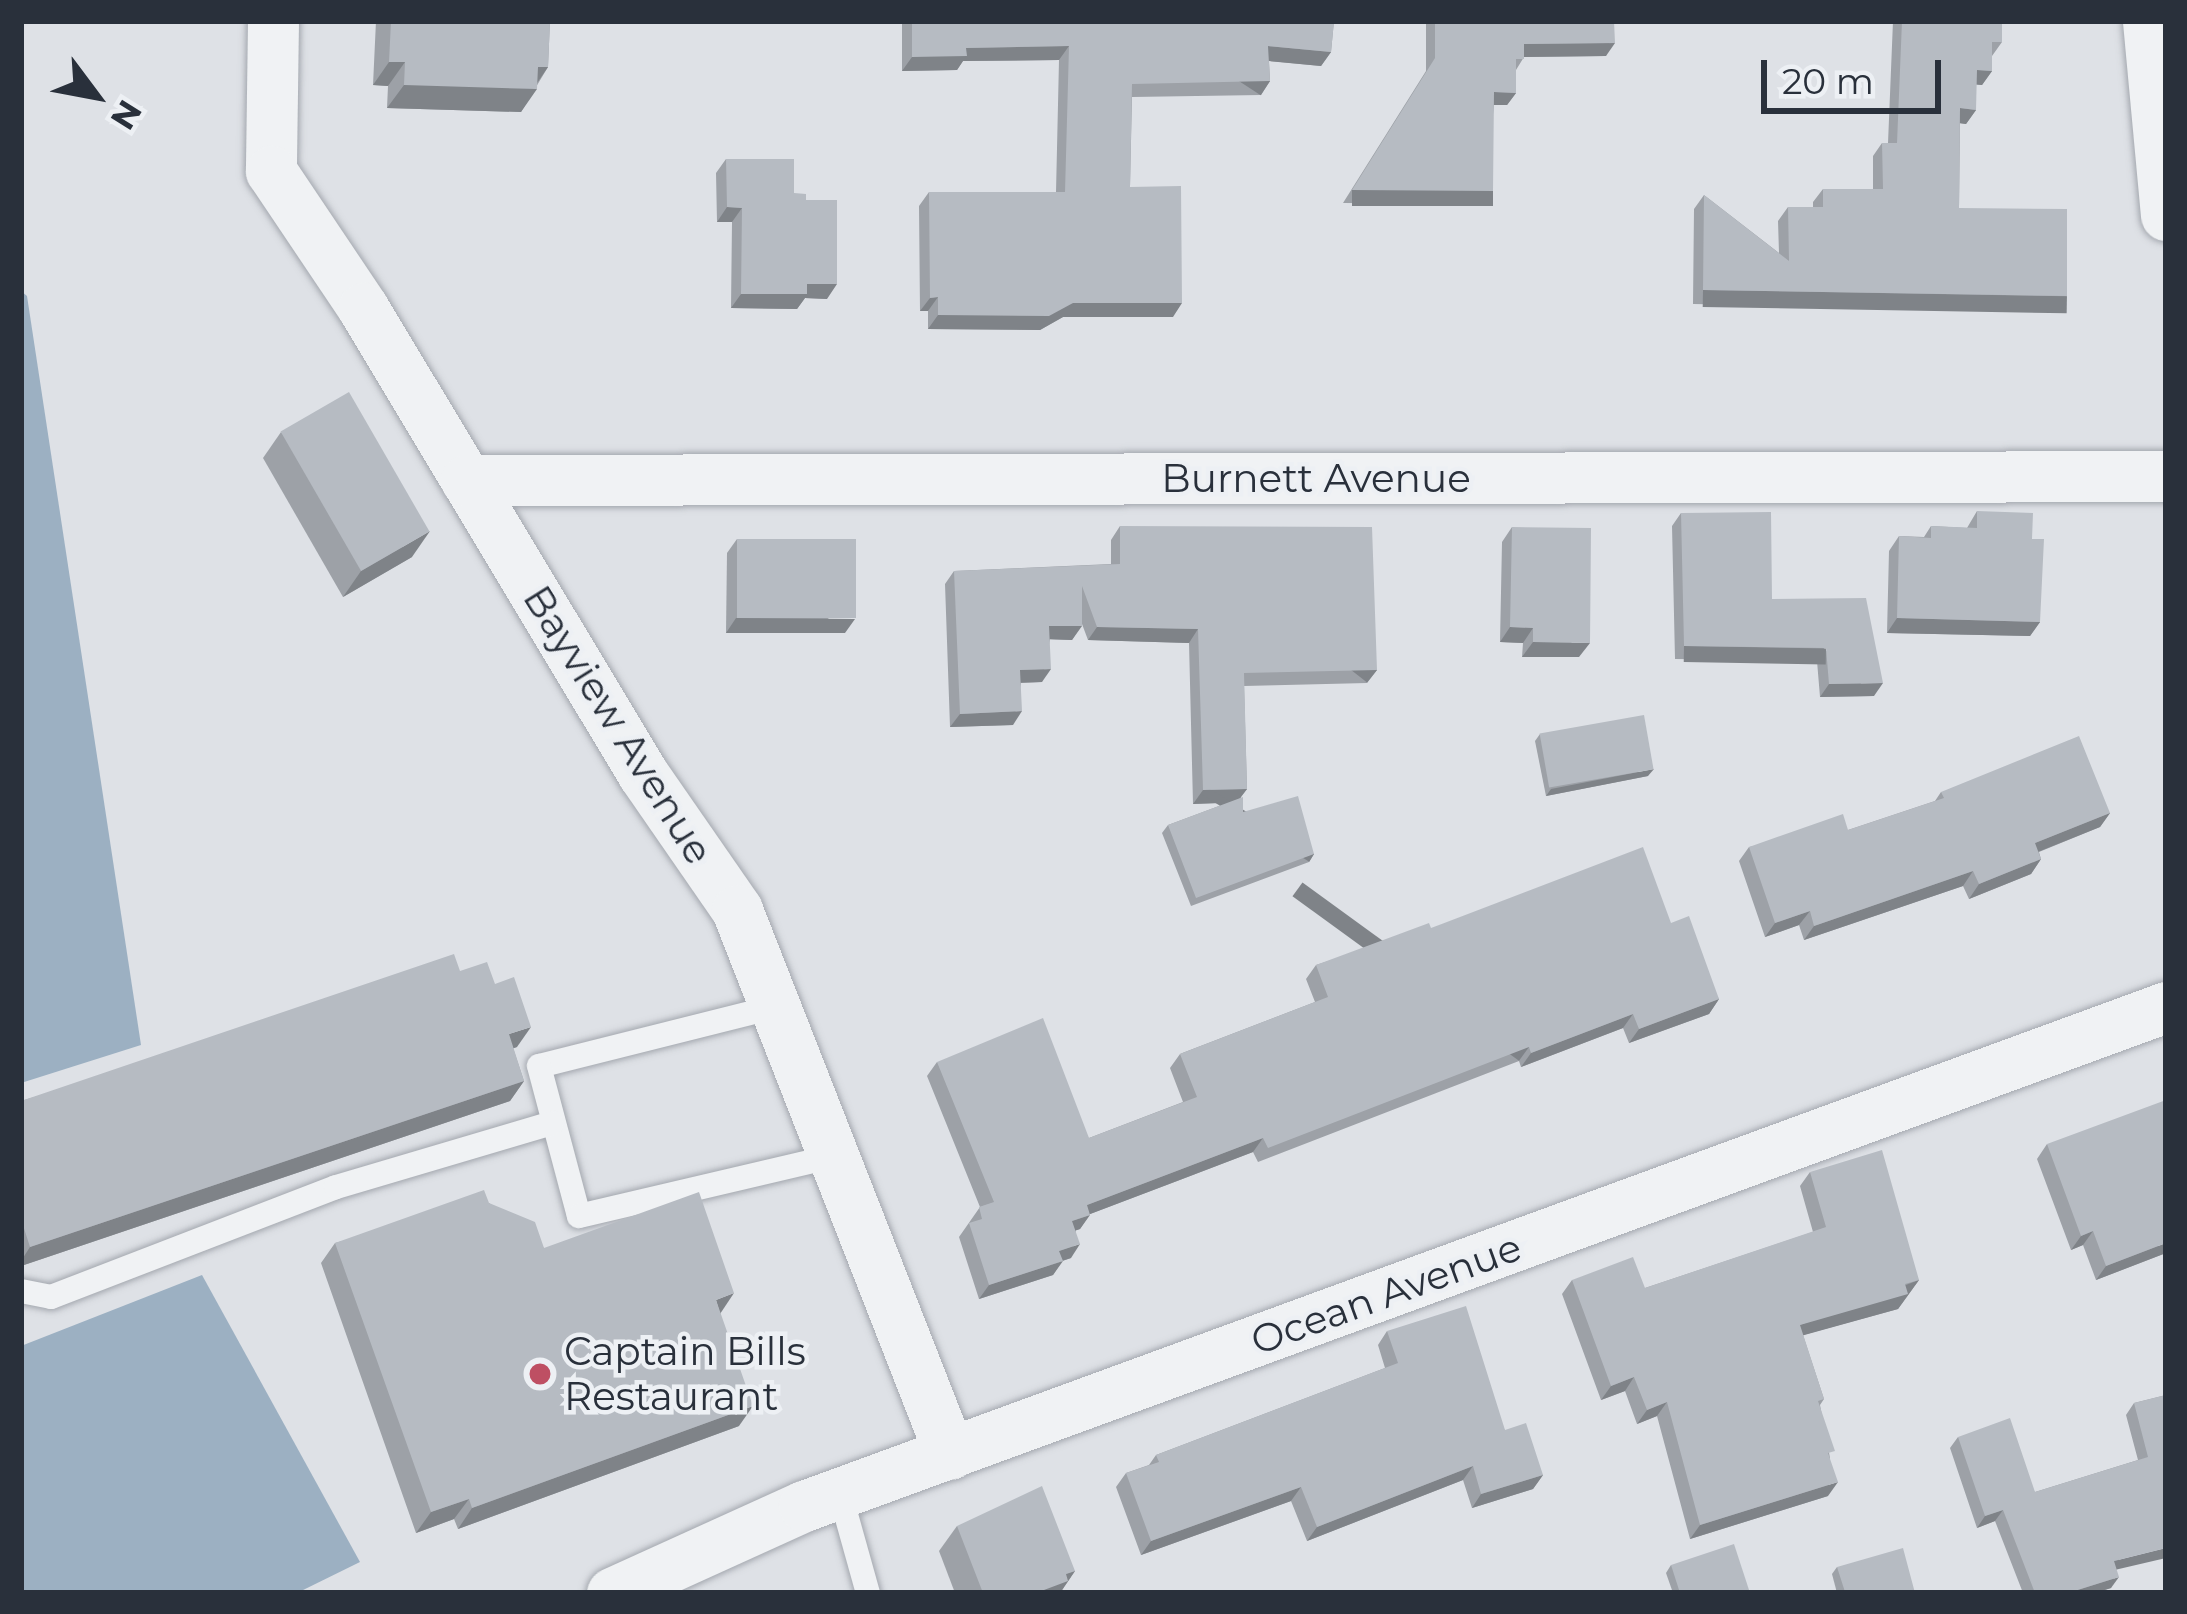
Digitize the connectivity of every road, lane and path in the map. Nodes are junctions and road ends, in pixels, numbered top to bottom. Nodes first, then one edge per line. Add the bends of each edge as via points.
1 (273, 21) edge
2 (2148, 21) edge
3 (2165, 198) edge
4 (2166, 476) edge
5 (466, 480) junction
6 (2166, 1006) edge
7 (774, 1007) junction
8 (552, 1123) junction
9 (834, 1156) junction
10 (21, 1291) edge
11 (950, 1454) junction
12 (841, 1492) junction
13 (612, 1593) edge
14 (868, 1593) edge

1 - 5 street, Bayview Avenue via 272,172
2 - 3 street
4 - 5 street, Burnett Avenue
5 - 7 street, Bayview Avenue via 643,774 737,910
6 - 11 street, Ocean Avenue
7 - 8 lane via 539,1066
7 - 9 street, Bayview Avenue
8 - 9 lane via 579,1216
8 - 10 lane via 336,1187 51,1297
9 - 11 street, Bayview Avenue
11 - 12 street, Ocean Avenue
12 - 13 street, Ocean Avenue
12 - 14 lane

